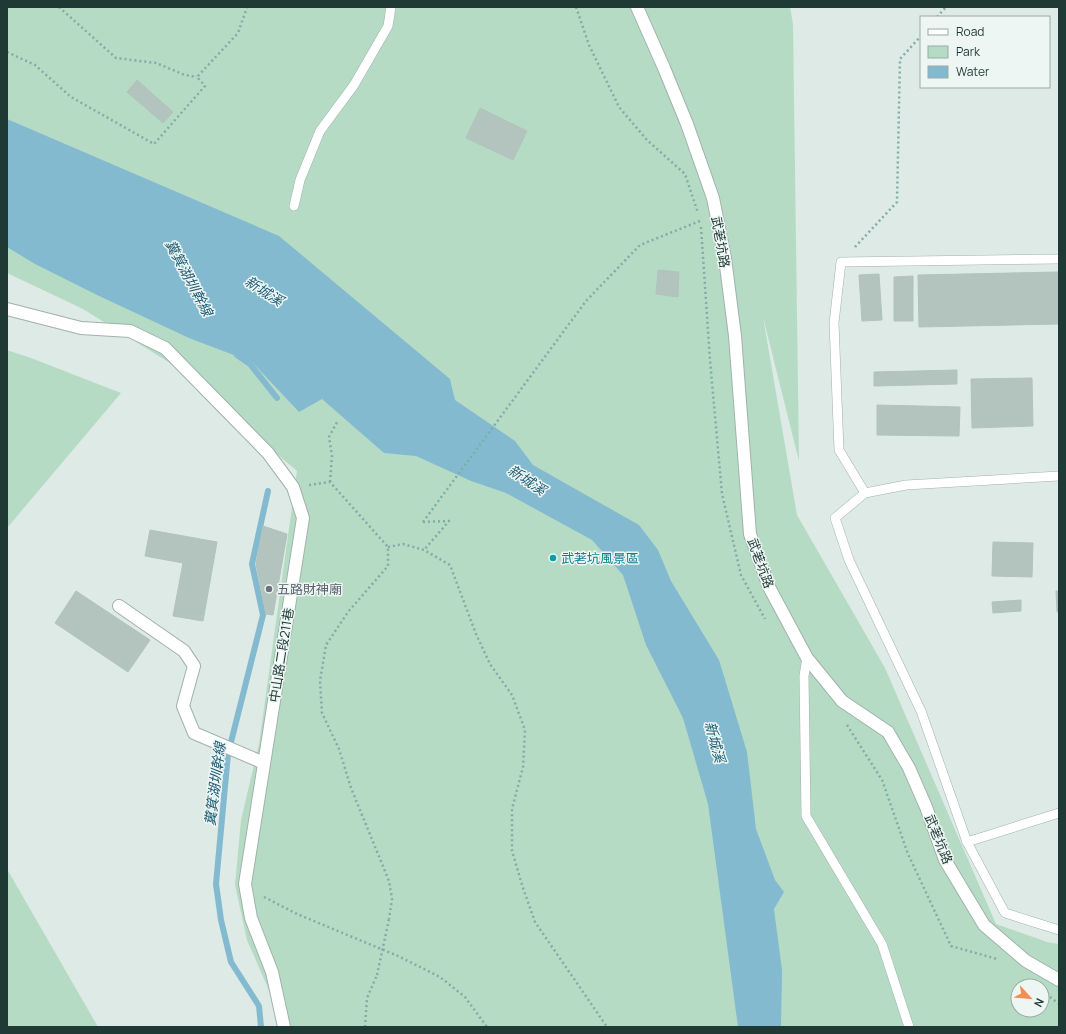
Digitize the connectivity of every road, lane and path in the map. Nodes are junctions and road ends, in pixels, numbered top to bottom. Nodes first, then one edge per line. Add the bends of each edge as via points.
1 (59, 7) edge
2 (247, 7) edge
3 (392, 7) edge
4 (576, 7) edge
5 (636, 7) edge
6 (946, 7) edge
7 (938, 16) edge
8 (920, 37) edge
9 (7, 52) edge
10 (197, 77) junction
11 (294, 206) dead end
12 (700, 221) junction
13 (1059, 259) edge
14 (841, 262) junction
15 (7, 309) edge
16 (337, 422) dead end
17 (1059, 476) edge
18 (330, 482) junction
19 (293, 487) junction
20 (865, 493) junction
21 (388, 547) junction
22 (424, 550) junction
23 (119, 606) dead end
24 (767, 621) dead end
25 (807, 658) junction
26 (843, 720) dead end
27 (264, 763) junction
28 (1059, 813) edge
29 (967, 842) junction
30 (245, 884) junction
31 (1059, 930) edge
32 (1004, 961) dead end
33 (1059, 980) edge
34 (1050, 997) edge
35 (1059, 1004) edge
36 (284, 1027) edge
37 (365, 1027) edge
38 (487, 1027) edge
39 (607, 1027) edge
40 (909, 1027) edge

1 - 10 path via 116,58 156,63
2 - 10 path via 238,33
3 - 11 lane via 388,26 354,85 320,131 300,180
4 - 12 path via 589,45 619,107 647,140 686,174
5 - 25 street, 武荖坑路 via 684,117 713,198 725,258 735,336 750,534 769,587
6 - 7 path
8 - 14 path via 900,60 897,202
9 - 10 path via 36,65 71,97 154,144 205,86
12 - 22 path via 640,245 586,301 423,522 448,521
12 - 24 path via 722,494 741,575
13 - 14 lane
14 - 20 lane via 834,323 839,450
15 - 19 street, 中山路二段211巷 via 81,328 130,331 165,348 268,452
16 - 18 path via 329,436 332,456
17 - 20 lane via 906,485
18 - 19 path
18 - 21 path
19 - 27 street, 中山路二段211巷 via 303,518
20 - 29 lane via 835,518 849,560 921,712
21 - 22 path via 403,544
21 - 37 path, bridge via 388,566 348,612 326,645 320,682 322,713 339,749 351,788 389,881 392,899 377,975 367,998
22 - 39 path via 450,565 476,634 490,664 512,695 526,730 523,767 512,809 512,851 535,922
23 - 27 street via 184,651 194,666 183,706 194,733
25 - 33 street, 武荖坑路 via 842,701 888,732 909,768 926,806 945,860 984,925 1026,961
25 - 40 lane via 804,676 806,816 882,944
26 - 32 path via 882,780 908,854 951,946
27 - 30 street, 中山路二段211巷
28 - 29 lane
29 - 31 lane via 1005,913
30 - 36 street, 中山路二段211巷 via 251,918 272,972
30 - 38 path via 265,898 297,914 398,956 440,977 465,997
34 - 35 path

